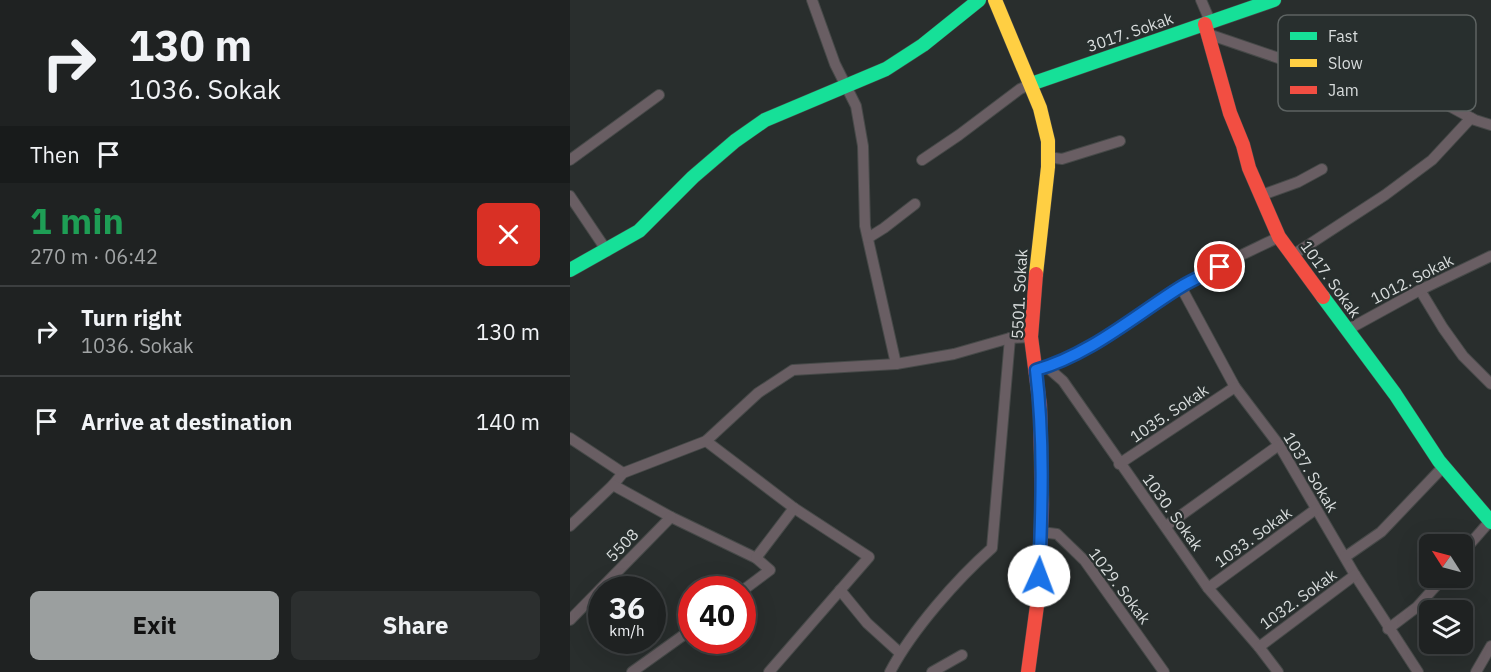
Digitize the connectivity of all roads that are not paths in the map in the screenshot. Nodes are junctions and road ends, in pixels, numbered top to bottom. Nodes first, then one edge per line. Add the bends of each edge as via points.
1 (812, 0) edge
2 (979, 0) edge
3 (995, 0) edge
4 (1201, 0) edge
5 (1274, 0) edge
6 (1207, 26) junction
7 (1278, 57) edge
8 (1031, 84) junction
9 (847, 87) junction
10 (659, 94) dead end
11 (1459, 111) edge
12 (1471, 118) junction
13 (1491, 125) edge
14 (1120, 141) dead end
15 (1048, 157) junction
16 (570, 160) edge
17 (922, 160) dead end
18 (1322, 169) dead end
19 (1262, 195) junction
20 (570, 196) edge
21 (915, 204) dead end
22 (1279, 237) junction
23 (868, 238) junction
24 (607, 251) junction
25 (1293, 255) junction
26 (1491, 256) edge
27 (570, 270) edge
28 (1181, 287) junction
29 (1420, 290) junction
30 (1347, 330) junction
31 (1031, 337) junction
32 (1010, 338) junction
33 (896, 364) junction
34 (1042, 368) junction
35 (1491, 384) edge
36 (1235, 387) junction
37 (570, 438) edge
38 (706, 441) junction
39 (1279, 445) junction
40 (1119, 464) junction
41 (1443, 467) junction
42 (623, 473) junction
43 (612, 485) junction
44 (794, 508) junction
45 (1316, 509) junction
46 (671, 517) junction
47 (1490, 521) edge
48 (570, 526) edge
49 (1166, 526) junction
50 (1041, 532) junction
51 (1473, 540) edge
52 (1345, 556) junction
53 (756, 558) junction
54 (1355, 575) junction
55 (756, 580) edge
56 (1208, 588) junction
57 (1434, 588) edge
58 (840, 590) junction
59 (570, 620) edge
60 (1388, 629) junction
61 (678, 638) edge
62 (1259, 646) junction
63 (1491, 646) edge
64 (900, 652) junction
65 (962, 655) dead end
66 (632, 672) edge
67 (769, 672) edge
68 (890, 672) edge
69 (932, 672) edge
70 (1028, 672) edge
71 (1164, 672) edge
72 (1278, 672) edge
73 (1418, 672) edge
74 (1476, 672) edge

1 - 9 street
2 - 9 street via 923,45 886,69
3 - 8 street, 5501. Sokak
4 - 6 street
5 - 6 street, 3017. Sokak
6 - 7 street
6 - 8 street, 3017. Sokak
6 - 19 street, 1017. Sokak via 1230,113
8 - 15 street, 5501. Sokak via 1046,126
8 - 17 street
9 - 23 street via 856,106 863,146
9 - 24 street via 765,120 693,177 639,231
10 - 16 street
11 - 12 street
12 - 13 street
12 - 25 street via 1432,160
14 - 15 street via 1062,159
15 - 31 street, 5501. Sokak
18 - 19 street
19 - 22 street, 1017. Sokak
20 - 24 street
21 - 23 street
22 - 25 street, 1017. Sokak
22 - 28 street
23 - 33 street
24 - 27 street
25 - 30 street, 1017. Sokak
26 - 29 street, 1012. Sokak
28 - 34 street via 1135,319 1060,362
28 - 36 street, 1037. Sokak
29 - 30 street, 1012. Sokak
29 - 35 street via 1463,356
30 - 41 street, 1017. Sokak
31 - 32 street
31 - 34 street, 5501. Sokak
32 - 33 street via 954,354
32 - 64 street via 992,548 969,569
33 - 38 street via 793,370 758,393
34 - 40 street, 1030. Sokak via 1063,381
34 - 50 street, 5501. Sokak
36 - 39 street, 1037. Sokak
36 - 40 street, 1035. Sokak
37 - 42 street
38 - 42 street
38 - 44 street
39 - 45 street, 1037. Sokak
39 - 49 street
40 - 49 street, 1030. Sokak
41 - 47 street, 1017. Sokak
41 - 52 street via 1380,532
42 - 43 street
43 - 46 street
43 - 48 street
44 - 53 street
44 - 58 street via 869,557
45 - 52 street, 1037. Sokak
45 - 56 street, 1033. Sokak
46 - 53 street
46 - 59 street, 5508
47 - 51 street
49 - 56 street, 1030. Sokak
50 - 70 street, 5501. Sokak via 1038,598
50 - 71 street, 1029. Sokak via 1057,534 1085,561
52 - 54 street, 1037. Sokak
53 - 55 street via 770,570
54 - 60 street, 1037. Sokak
54 - 62 street, 1032. Sokak
56 - 62 street, 1030. Sokak
57 - 60 street
58 - 64 street via 867,623
58 - 67 street
60 - 73 street, 1037. Sokak
61 - 66 street
62 - 72 street, 1030. Sokak
63 - 74 street
64 - 68 street
65 - 69 street

